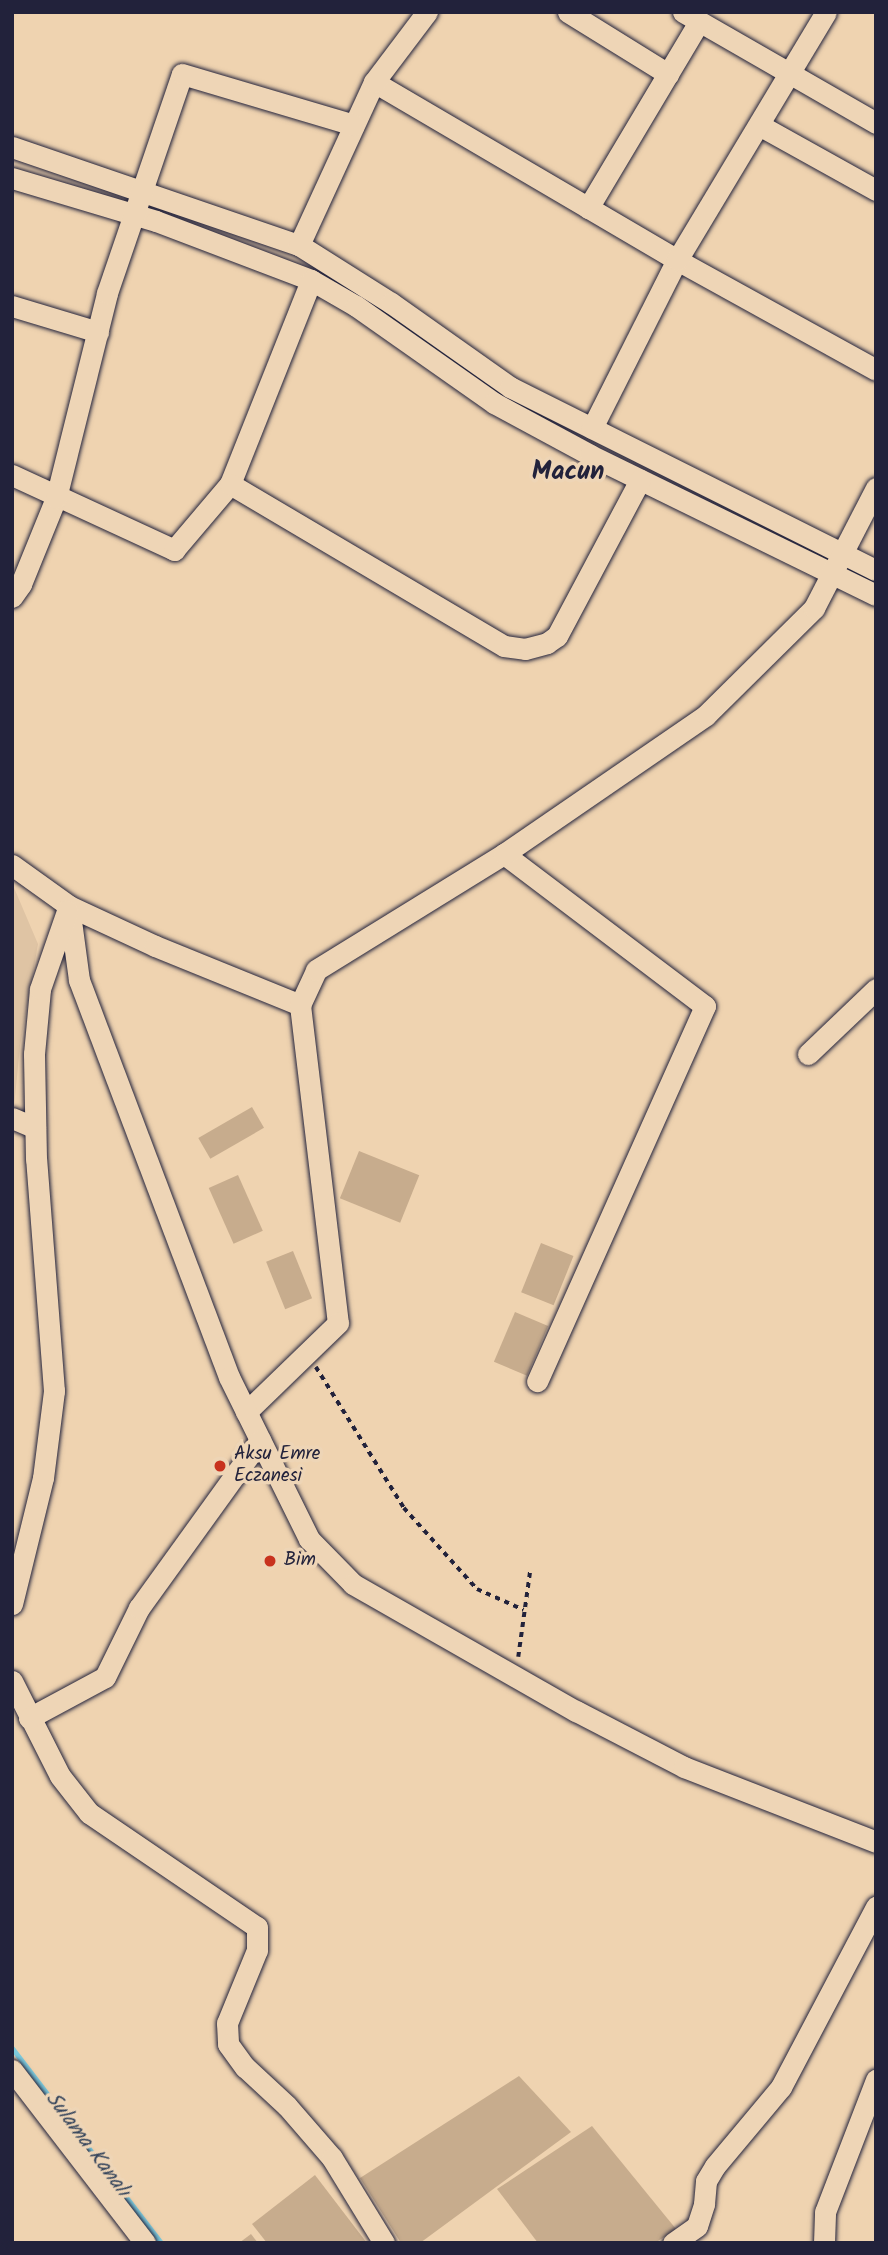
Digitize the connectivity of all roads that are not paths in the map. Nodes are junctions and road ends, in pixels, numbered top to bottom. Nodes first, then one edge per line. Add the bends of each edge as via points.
1 (427, 12) edge
2 (568, 12) edge
3 (826, 12) edge
4 (691, 17) edge
5 (668, 74) junction
6 (789, 75) junction
7 (374, 82) junction
8 (876, 123) edge
9 (354, 125) junction
10 (759, 125) junction
11 (12, 147) edge
12 (12, 178) edge
13 (144, 190) junction
14 (876, 190) edge
15 (588, 208) junction
16 (135, 215) junction
17 (299, 245) junction
18 (677, 260) junction
19 (311, 280) junction
20 (12, 306) edge
21 (98, 332) junction
22 (876, 370) edge
23 (592, 428) junction
24 (12, 475) edge
25 (640, 480) junction
26 (230, 484) junction
27 (876, 488) edge
28 (55, 498) junction
29 (844, 552) junction
30 (876, 570) edge
31 (833, 574) junction
32 (876, 595) edge
33 (12, 597) edge
34 (504, 854) junction
35 (12, 865) edge
36 (69, 906) junction
37 (876, 989) edge
38 (300, 1005) junction
39 (808, 1054) dead end
40 (12, 1118) edge
41 (35, 1128) junction
42 (537, 1381) dead end
43 (246, 1412) junction
44 (260, 1440) junction
45 (12, 1604) edge
46 (12, 1681) edge
47 (29, 1718) junction
48 (876, 1842) edge
49 (876, 1907) edge
50 (12, 2070) edge
51 (876, 2080) edge
52 (145, 2243) edge
53 (384, 2243) edge
54 (673, 2243) edge
55 (824, 2243) edge

1 - 7 street
2 - 5 street
3 - 6 street
4 - 5 street
4 - 6 street
5 - 15 street
6 - 8 street
6 - 10 street
7 - 9 street
7 - 15 street
9 - 13 street via 182,74
9 - 17 street
10 - 14 street
10 - 18 street
11 - 13 street
12 - 16 street
13 - 16 street
13 - 17 street
15 - 18 street
16 - 19 street
16 - 21 street
17 - 23 street via 510,387
18 - 22 street
18 - 23 street
19 - 25 street via 356,306 494,403
19 - 26 street
20 - 21 street
21 - 28 street
23 - 29 street
24 - 28 street
25 - 26 street via 557,636 525,649 504,646
25 - 31 street
26 - 28 street via 174,550
27 - 29 street
28 - 33 street
29 - 30 street
29 - 31 street
31 - 32 street
31 - 34 street via 814,608 706,715
34 - 38 street via 316,970
34 - 42 street via 705,1006
35 - 36 street
36 - 38 street
36 - 41 street via 40,989 34,1054
36 - 43 street via 79,980
37 - 39 street
38 - 43 street via 338,1323
40 - 41 street
41 - 45 street via 54,1391 43,1478
43 - 44 street
44 - 47 street via 139,1608 105,1677
44 - 48 street via 309,1539 353,1584 684,1767
46 - 47 street
47 - 53 street via 60,1776 89,1813 257,1927 257,1950 227,2023 228,2043 332,2158
49 - 54 street via 781,2087 715,2166 706,2181 697,2226
50 - 52 street
51 - 55 street via 825,2212

